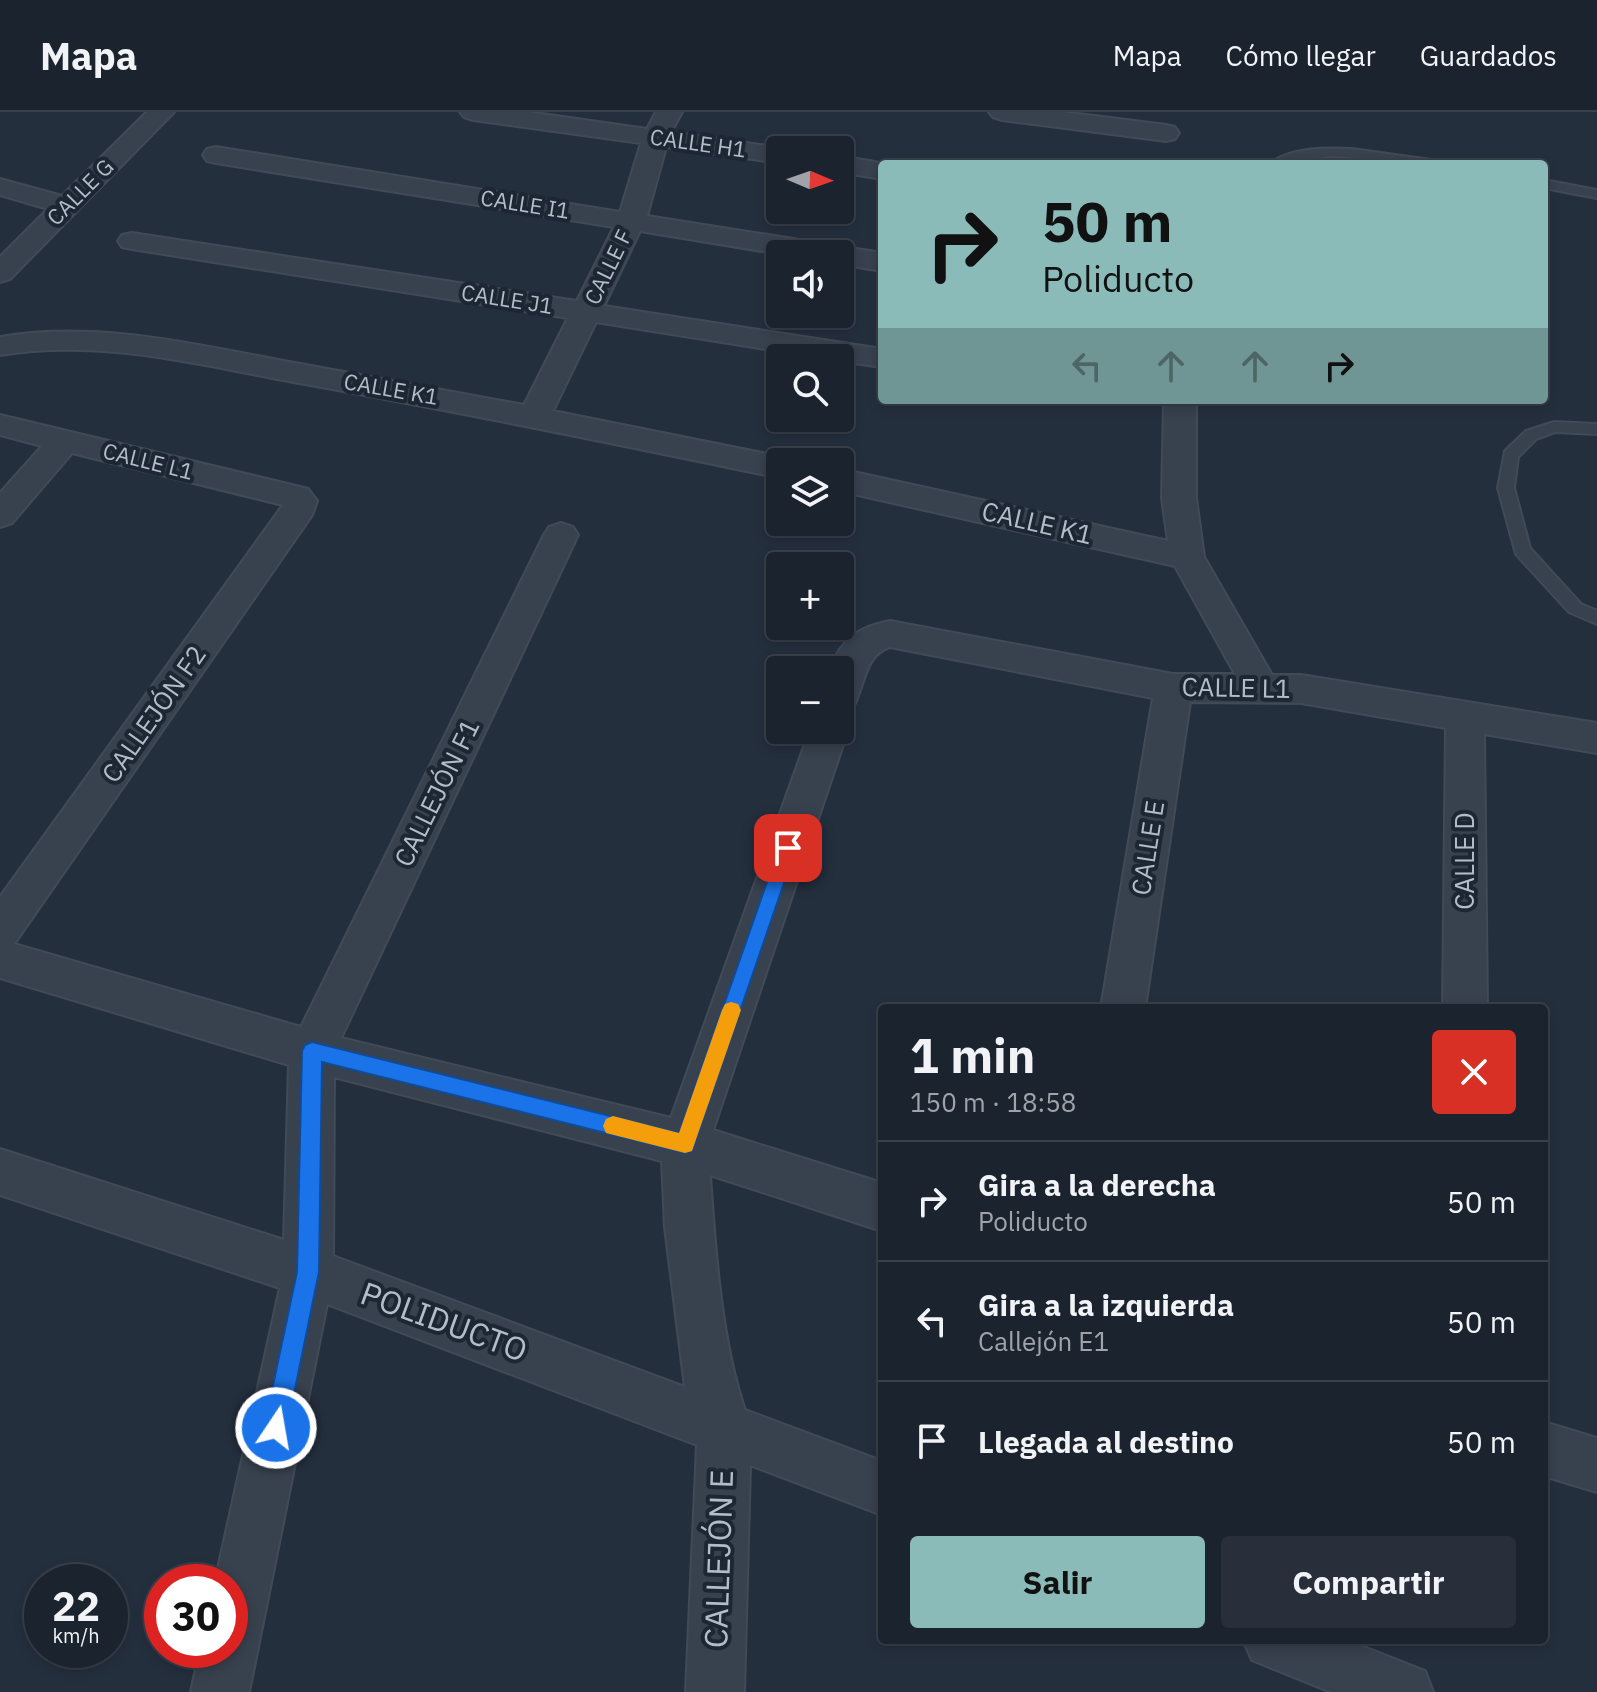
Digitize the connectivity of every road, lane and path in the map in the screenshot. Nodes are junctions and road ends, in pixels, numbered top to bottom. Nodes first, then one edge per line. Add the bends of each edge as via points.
1 (161, 112) edge
2 (473, 112) edge
3 (1002, 112) edge
4 (1165, 122) edge
5 (663, 124) edge
6 (766, 151) edge
7 (216, 155) dead end
8 (1169, 160) edge
9 (1286, 160) edge
10 (1395, 160) edge
11 (854, 166) edge
12 (878, 170) edge
13 (1548, 185) edge
14 (0, 187) edge
15 (1597, 194) edge
16 (65, 205) junction
17 (631, 222) junction
18 (132, 241) dead end
19 (766, 243) edge
20 (854, 257) edge
21 (878, 261) edge
22 (0, 273) edge
23 (586, 312) junction
24 (0, 346) edge
25 (878, 357) edge
26 (1170, 404) edge
27 (534, 416) junction
28 (0, 425) edge
29 (1597, 429) edge
30 (65, 440) junction
31 (766, 464) edge
32 (854, 483) edge
33 (296, 497) joint
34 (0, 515) edge
35 (561, 535) dead end
36 (1187, 557) junction
37 (1597, 618) edge
38 (854, 656) edge
39 (1260, 686) junction
40 (1173, 688) junction
41 (1465, 715) junction
42 (1597, 738) edge
43 (824, 744) edge
44 (0, 931) edge
45 (0, 959) edge
46 (1124, 1004) edge
47 (1465, 1004) edge
48 (312, 1051) junction
49 (685, 1144) junction
50 (0, 1172) edge
51 (878, 1206) edge
52 (308, 1272) junction
53 (724, 1426) junction
54 (1548, 1450) edge
55 (1597, 1465) edge
56 (878, 1486) edge
57 (247, 1564) edge
58 (1282, 1644) edge
59 (225, 1668) edge
60 (220, 1692) edge
61 (715, 1692) edge
62 (1404, 1692) edge

1 - 16 street, CALLE G
2 - 5 street, CALLE H1
3 - 4 street
4 - 8 street
5 - 6 street, CALLE H1
5 - 17 street, CALLE F
7 - 17 street, CALLE I1
9 - 10 lane via 1333,153
11 - 12 street
13 - 15 lane
14 - 16 street
16 - 22 street, CALLE G
17 - 19 street, CALLE I1
17 - 23 street, CALLE F
18 - 23 street, CALLE J1
20 - 21 street
23 - 25 street, CALLE J1
23 - 27 street, CALLE F
24 - 27 street, CALLE K1 via 20,341 123,341
26 - 36 street
27 - 31 street, CALLE K1
28 - 30 street, CALLE L1
29 - 37 lane via 1554,427 1531,435 1510,455 1506,488 1522,550 1575,608
30 - 33 street, CALLE L1
30 - 34 street
32 - 36 street, CALLE K1
33 - 44 street, CALLEJÓN F2 via 300,507
35 - 48 street, CALLEJÓN F1
36 - 39 street
38 - 40 street, CALLE L1 via 857,647 890,634
39 - 40 street, CALLE L1
39 - 41 street, CALLE L1
40 - 46 street, CALLE E
41 - 42 street, CALLE L1
41 - 47 street, CALLE D
43 - 49 street
45 - 48 street
48 - 49 street
48 - 52 street
49 - 51 street
49 - 53 street via 689,1227 708,1379
50 - 52 street, POLIDUCTO
52 - 53 street, POLIDUCTO
52 - 57 street
53 - 56 street, POLIDUCTO
53 - 61 street, CALLEJÓN E
54 - 55 street
58 - 62 street
59 - 60 street

